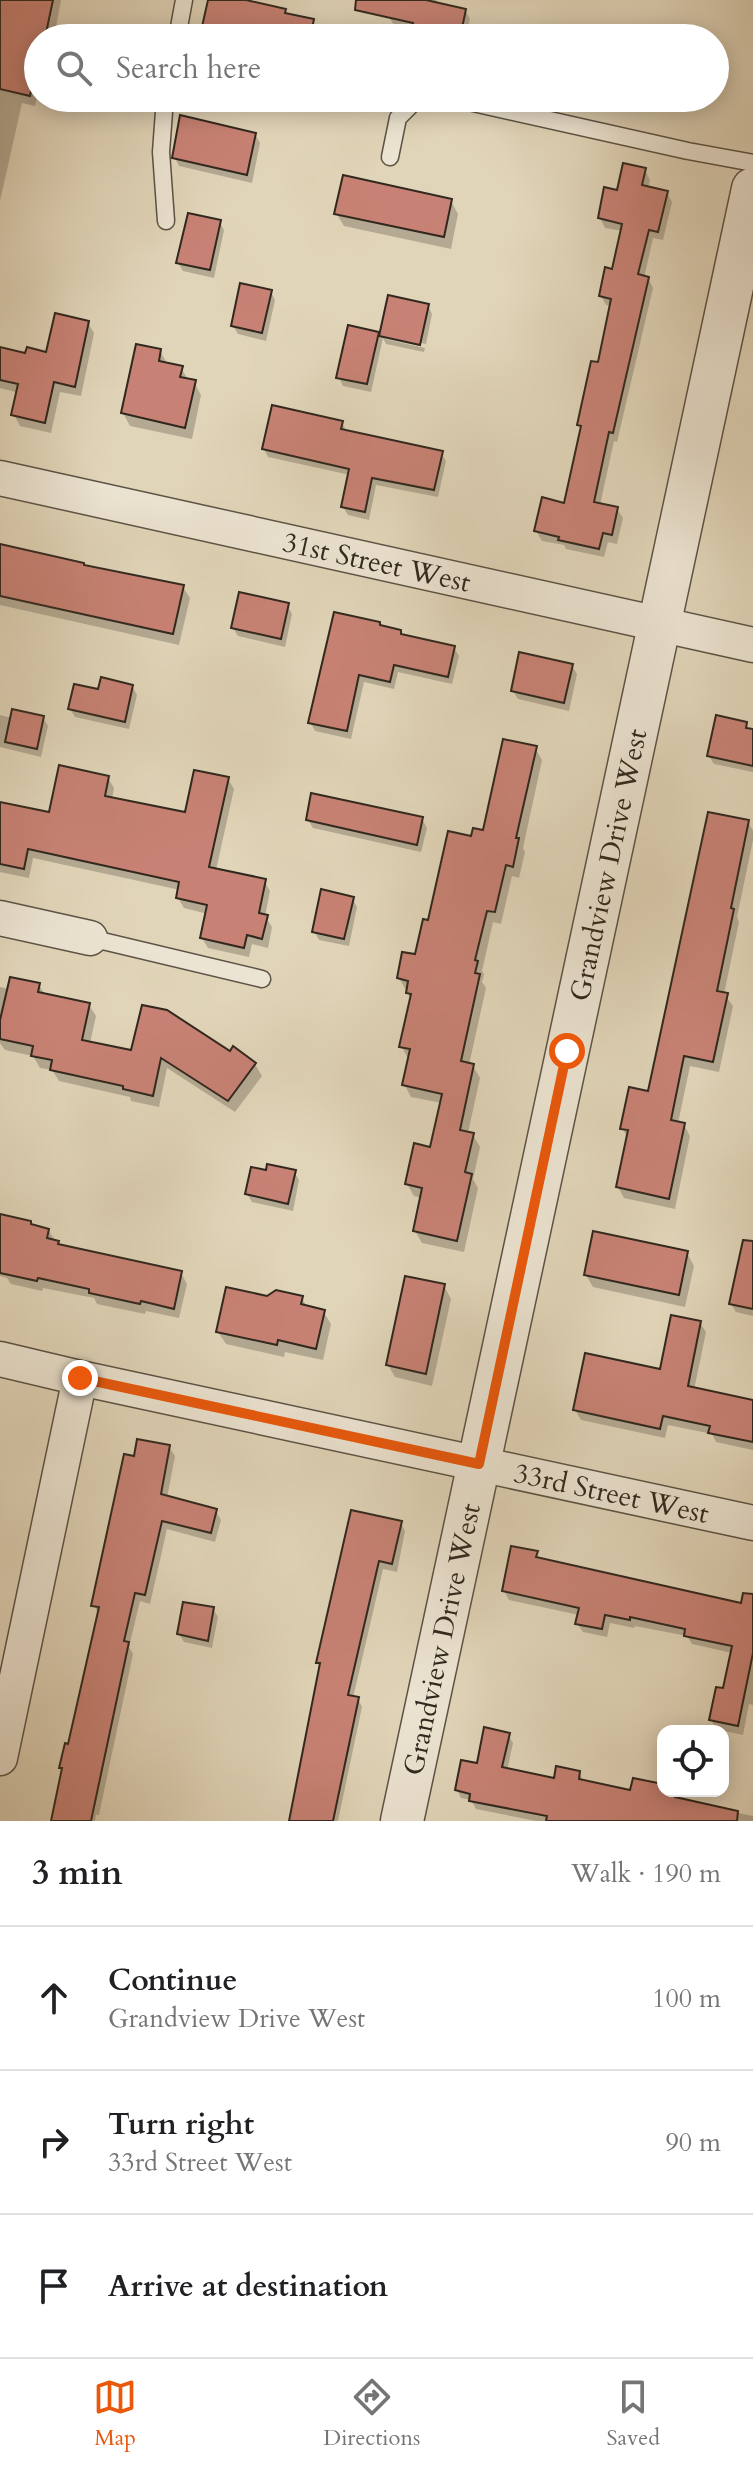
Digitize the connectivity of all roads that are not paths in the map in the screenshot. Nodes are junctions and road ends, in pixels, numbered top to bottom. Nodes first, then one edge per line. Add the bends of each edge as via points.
1 (184, 0) edge
2 (180, 24) edge
3 (164, 112) edge
4 (404, 112) edge
5 (513, 112) edge
6 (390, 157) dead end
7 (753, 163) edge
8 (753, 189) edge
9 (166, 221) dead end
10 (740, 313) edge
11 (0, 478) edge
12 (659, 624) junction
13 (753, 645) edge
14 (0, 918) edge
15 (90, 938) joint
16 (262, 979) dead end
17 (0, 1359) edge
18 (80, 1378) junction
19 (479, 1464) junction
20 (753, 1523) edge
21 (0, 1758) edge
22 (402, 1821) edge

1 - 2 lane
3 - 9 lane
4 - 6 lane
5 - 7 lane
8 - 10 street, Grandview Drive West
10 - 12 street, Grandview Drive West
11 - 12 street, 31st Street West
12 - 13 street, 31st Street West
12 - 19 street, Grandview Drive West
14 - 15 street
15 - 16 lane
17 - 18 street, 33rd Street West
18 - 19 street, 33rd Street West
18 - 21 street
19 - 20 street, 33rd Street West
19 - 22 street, Grandview Drive West

